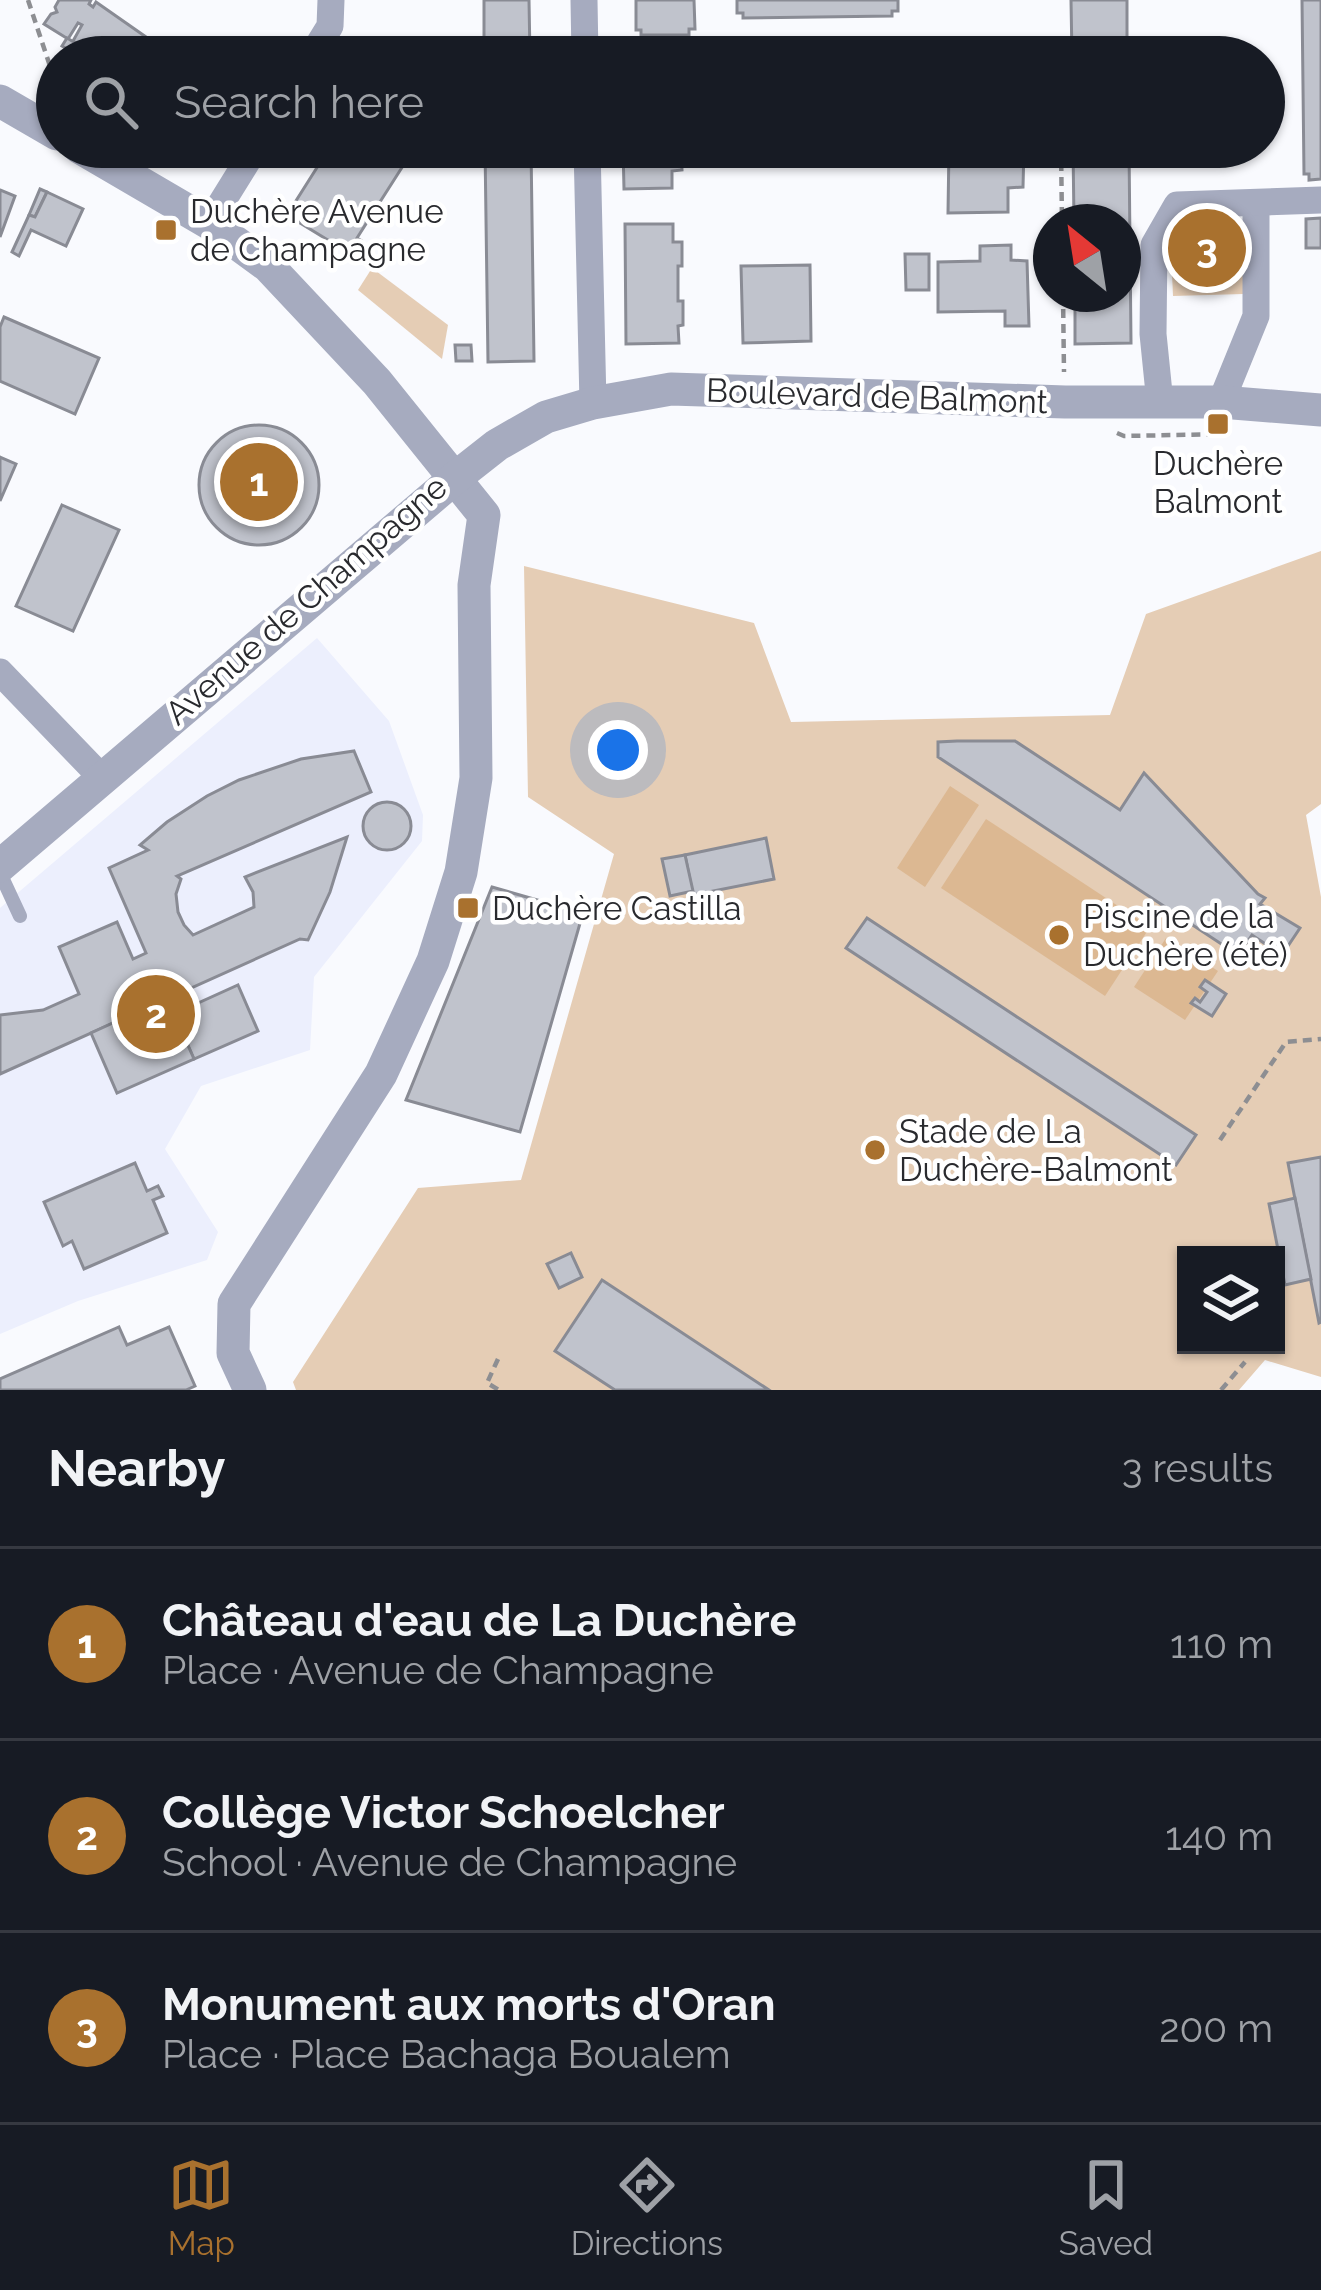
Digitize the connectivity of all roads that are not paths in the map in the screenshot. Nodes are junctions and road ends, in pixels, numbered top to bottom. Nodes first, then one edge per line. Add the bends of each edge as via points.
1 (331, 0) edge
2 (584, 0) edge
3 (324, 36) edge
4 (585, 36) edge
5 (0, 101) edge
6 (36, 122) edge
7 (115, 168) edge
8 (243, 168) edge
9 (587, 168) edge
10 (1321, 200) edge
11 (1256, 203) junction
12 (209, 223) junction
13 (1221, 402) junction
14 (1160, 403) junction
15 (592, 404) junction
16 (1321, 410) edge
17 (455, 478) junction
18 (0, 672) edge
19 (103, 779) junction
20 (0, 870) edge
21 (20, 916) dead end
22 (250, 1390) edge

1 - 3 street
2 - 4 street
5 - 6 street
7 - 12 street, Avenue de Champagne
8 - 12 street
9 - 15 street
10 - 11 street
11 - 13 street via 1256,316
11 - 14 street via 1177,205 1154,245
12 - 17 street, Avenue de Champagne via 268,266
13 - 14 street, Boulevard de Balmont
13 - 16 street, Boulevard de Balmont
14 - 15 street, Boulevard de Balmont via 671,389
15 - 17 street, Boulevard de Balmont via 546,418
17 - 19 street, Avenue de Champagne
17 - 22 street via 484,515 474,585 476,778 461,872 433,961 381,1074 234,1304 233,1354
18 - 19 street
19 - 20 street, Avenue de Champagne
20 - 21 lane

